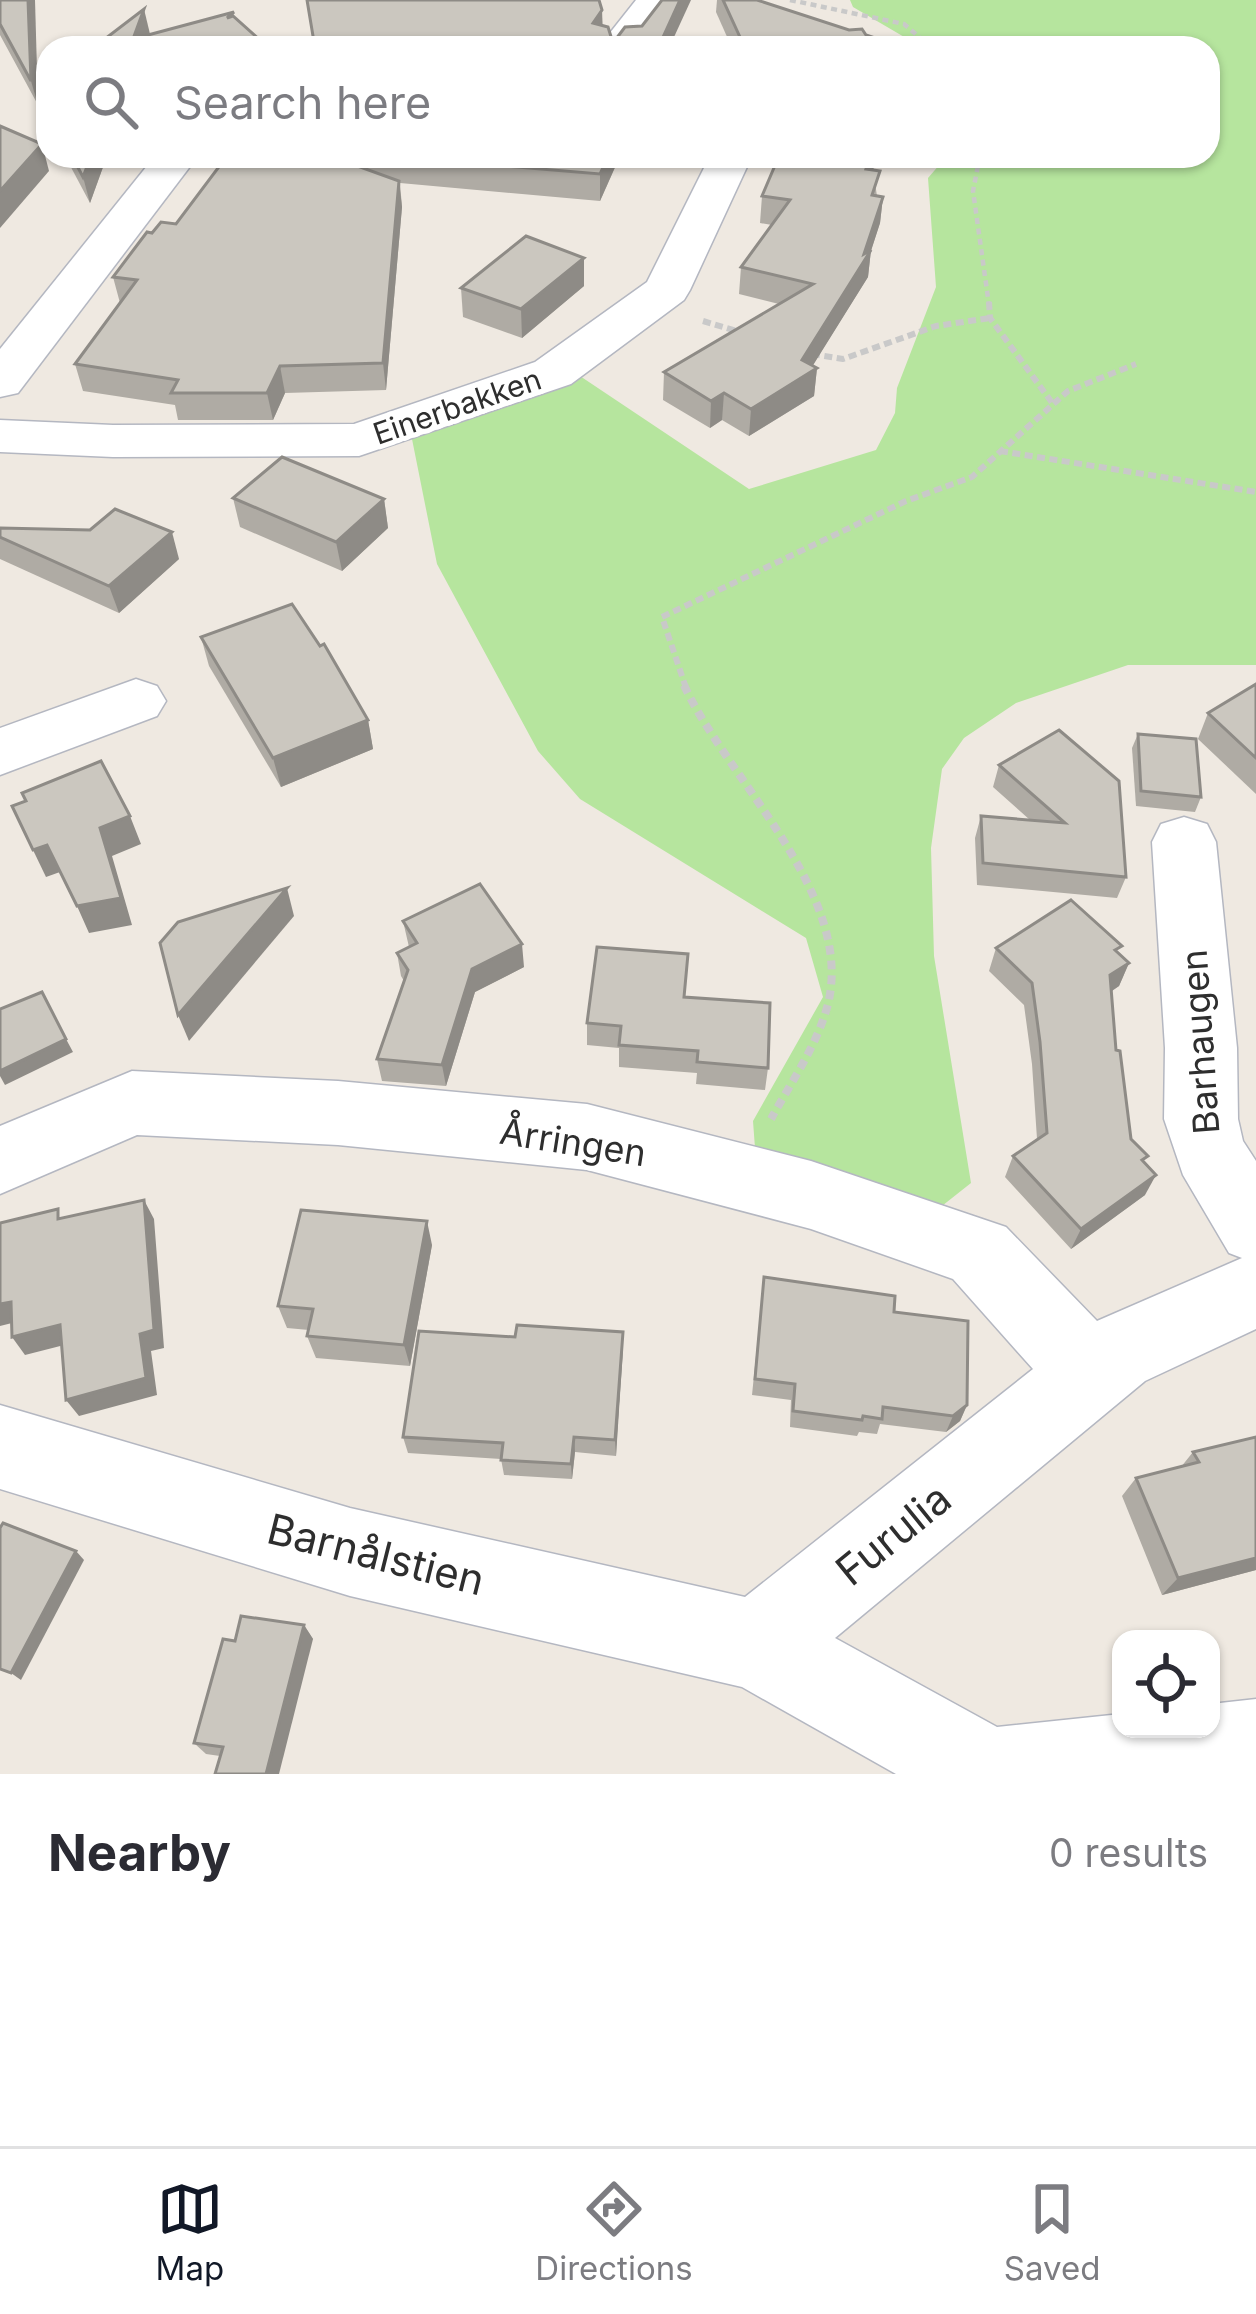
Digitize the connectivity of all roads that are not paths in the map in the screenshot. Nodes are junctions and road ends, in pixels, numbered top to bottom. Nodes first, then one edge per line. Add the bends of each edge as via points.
1 (656, 0) edge
2 (628, 36) edge
3 (168, 168) edge
4 (725, 168) edge
5 (0, 382) edge
6 (0, 436) edge
7 (136, 701) dead end
8 (0, 752) edge
9 (1184, 842) dead end
10 (0, 1161) edge
11 (1256, 1228) edge
12 (1256, 1291) edge
13 (1091, 1373) junction
14 (0, 1447) edge
15 (757, 1645) junction
16 (1256, 1746) edge
17 (992, 1774) edge

1 - 2 street
3 - 5 street
4 - 6 street, Einerbakken via 667,290 553,373 359,440
7 - 8 street
9 - 11 street, Barhaugen via 1201,1119 1209,1152
10 - 13 street, Årringen via 132,1102 587,1137 811,1195 979,1252
12 - 13 street, Furulia via 1116,1353
13 - 15 street, Furulia
14 - 15 street, Barnålstien via 350,1552
15 - 17 street
16 - 17 street

